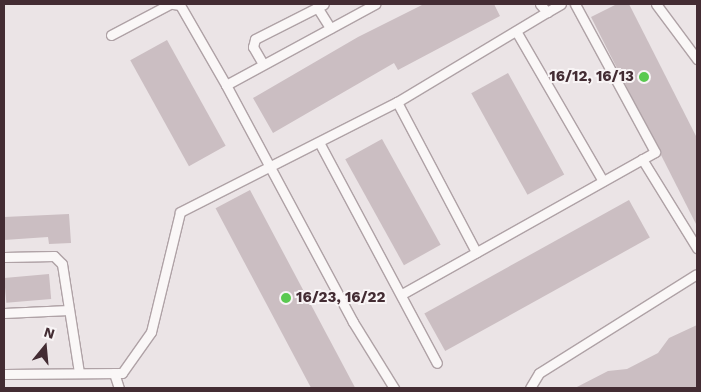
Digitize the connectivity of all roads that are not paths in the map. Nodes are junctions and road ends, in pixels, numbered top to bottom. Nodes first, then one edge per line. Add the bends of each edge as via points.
1 (171, 4) edge
2 (375, 4) edge
3 (540, 4) edge
4 (561, 4) edge
5 (575, 4) edge
6 (656, 4) edge
7 (321, 5) edge
8 (547, 12) junction
9 (330, 28) junction
10 (516, 31) junction
11 (111, 35) dead end
12 (697, 59) edge
13 (263, 64) junction
14 (226, 85) junction
15 (397, 102) junction
16 (320, 144) junction
17 (642, 159) junction
18 (268, 166) junction
19 (603, 181) junction
20 (697, 248) edge
21 (476, 252) junction
22 (4, 257) edge
23 (697, 274) edge
24 (402, 294) junction
25 (69, 310) junction
26 (4, 313) edge
27 (437, 363) dead end
28 (79, 373) junction
29 (114, 373) junction
30 (4, 374) edge
31 (119, 388) edge
32 (394, 388) edge
33 (530, 388) edge

1 - 11 lane
1 - 14 lane via 180,5
2 - 9 lane
3 - 8 lane
4 - 8 lane
5 - 17 lane via 655,152
6 - 12 lane
7 - 9 lane
7 - 13 lane via 255,39 253,47
8 - 10 lane
9 - 13 lane
10 - 15 lane
10 - 19 lane
13 - 14 lane
14 - 18 lane
15 - 16 lane
15 - 21 lane
16 - 18 lane
16 - 24 lane
17 - 19 lane
17 - 20 lane
18 - 29 lane via 180,212 151,332 122,373
18 - 32 lane via 353,322
19 - 21 lane
21 - 24 lane
22 - 25 lane via 54,256 62,264
23 - 33 lane via 539,373
24 - 27 lane
25 - 26 lane
25 - 28 lane
28 - 29 lane
28 - 30 lane
29 - 31 lane

